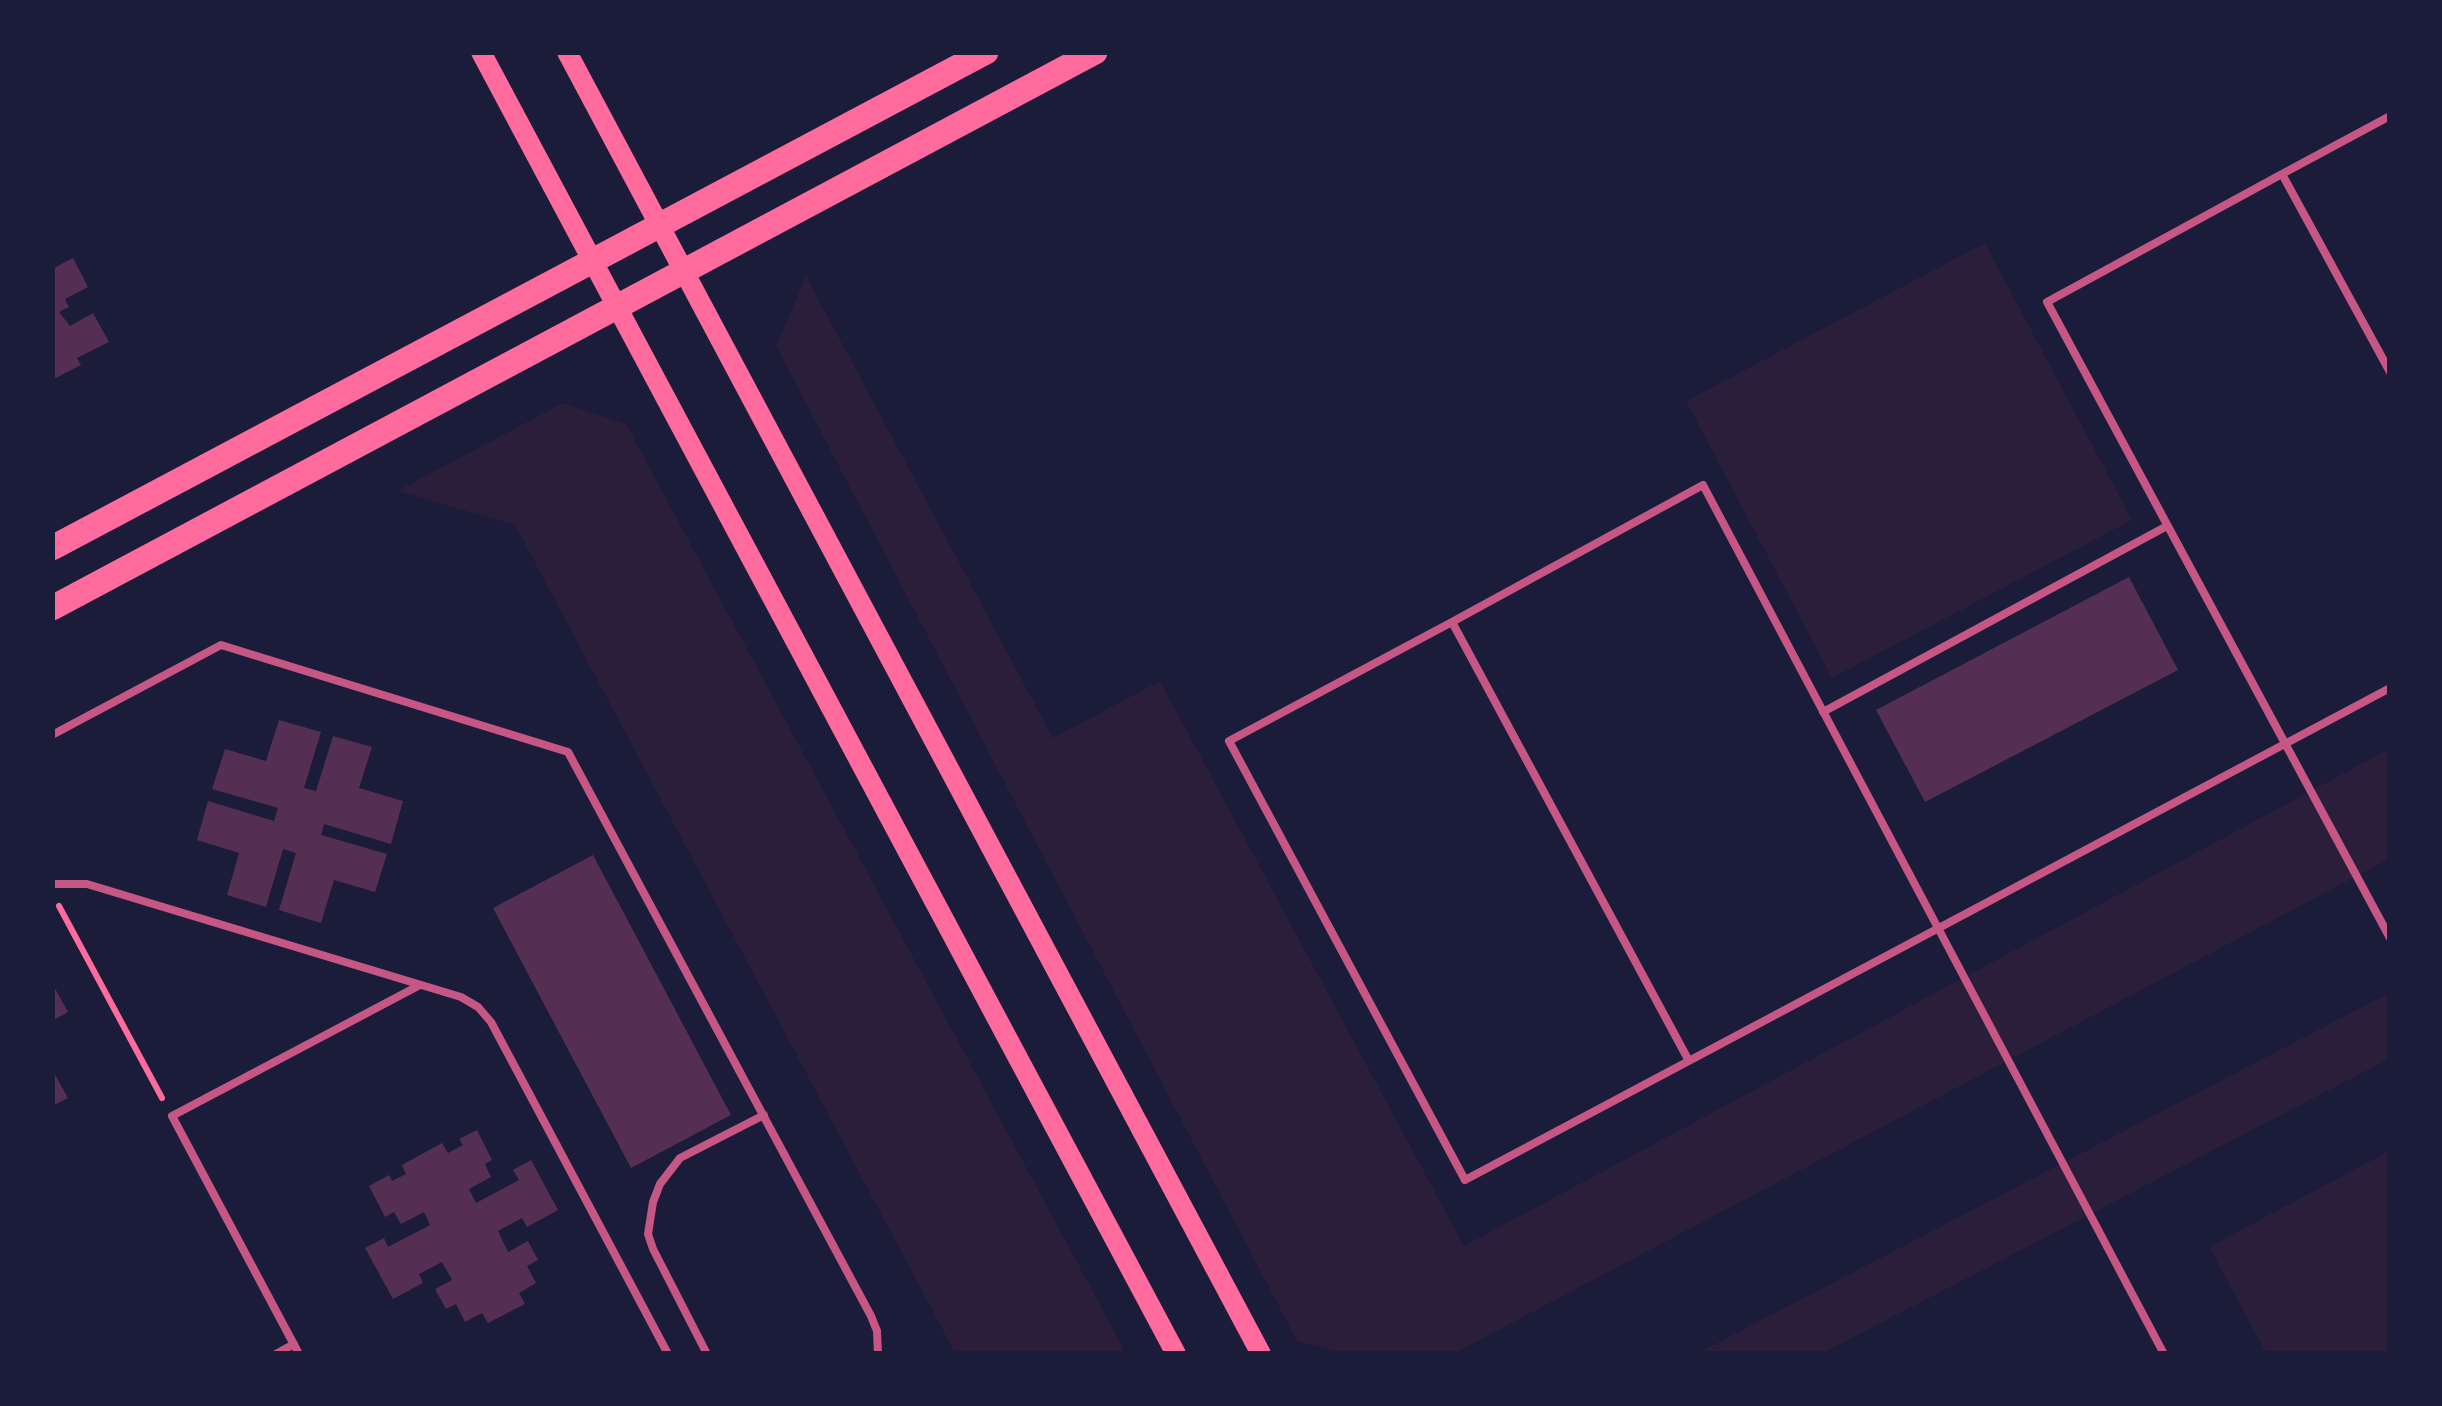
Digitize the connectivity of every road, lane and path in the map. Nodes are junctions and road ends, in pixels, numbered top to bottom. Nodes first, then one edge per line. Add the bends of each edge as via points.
1 (481, 52) edge
2 (567, 52) edge
3 (986, 52) edge
4 (1096, 52) edge
5 (2390, 116) edge
6 (2282, 174) junction
7 (660, 225) junction
8 (594, 260) junction
9 (684, 272) junction
10 (618, 307) junction
11 (2390, 372) edge
12 (2168, 526) junction
13 (52, 548) edge
14 (52, 608) edge
15 (1452, 622) junction
16 (2390, 688) edge
17 (1823, 712) junction
18 (52, 735) edge
19 (2285, 744) junction
20 (52, 884) edge
21 (52, 894) edge
22 (1938, 928) junction
23 (2390, 938) edge
24 (420, 985) junction
25 (1689, 1061) junction
26 (764, 1115) junction
27 (172, 1116) junction
28 (294, 1344) junction
29 (276, 1354) edge
30 (299, 1354) edge
31 (668, 1354) edge
32 (707, 1354) edge
33 (878, 1354) edge
34 (1176, 1354) edge
35 (1261, 1354) edge
36 (2164, 1354) edge

1 - 8 main road
2 - 7 main road
3 - 7 main road
4 - 9 main road
5 - 6 lane
6 - 11 lane
6 - 12 lane via 2047,302
7 - 8 main road
7 - 9 main road
8 - 10 main road
8 - 13 main road
9 - 10 main road
9 - 35 main road
10 - 14 main road
10 - 34 main road
12 - 17 lane
12 - 19 lane
15 - 17 lane via 1702,485
15 - 25 lane
15 - 25 lane via 1229,742 1446,1145 1465,1180
16 - 19 lane
17 - 22 lane
18 - 26 lane via 221,645 568,752
19 - 22 lane
19 - 23 lane
20 - 24 lane via 86,884
21 - 27 path
22 - 25 lane
22 - 36 lane
24 - 27 lane
24 - 31 lane via 461,998 491,1022
26 - 32 lane via 680,1158 653,1202 653,1249
26 - 33 lane via 872,1316
27 - 28 lane
28 - 29 lane
28 - 30 lane

